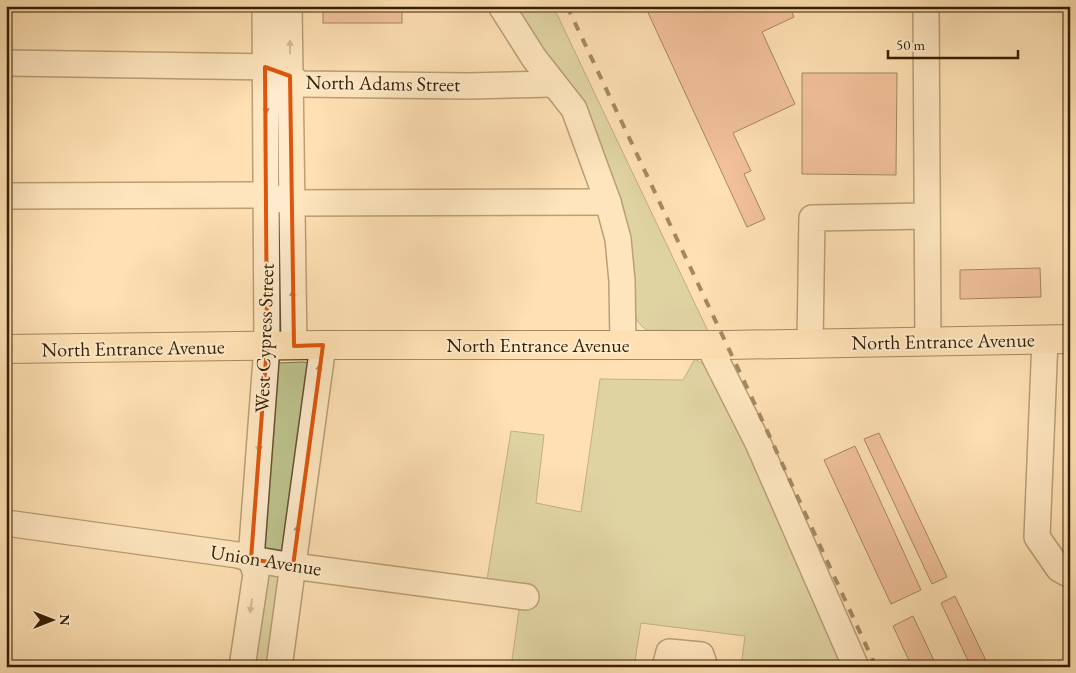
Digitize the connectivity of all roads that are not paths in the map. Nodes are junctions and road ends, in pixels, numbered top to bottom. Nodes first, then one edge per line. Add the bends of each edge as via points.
1 (265, 6) edge
2 (289, 6) edge
3 (501, 6) edge
4 (926, 6) edge
5 (6, 63) edge
6 (266, 67) junction
7 (290, 76) junction
8 (554, 84) junction
9 (266, 195) junction
10 (6, 196) edge
11 (292, 202) junction
12 (608, 202) junction
13 (927, 216) junction
14 (1057, 339) edge
15 (928, 341) junction
16 (810, 343) junction
17 (623, 344) junction
18 (708, 344) junction
19 (323, 345) junction
20 (267, 346) junction
21 (294, 346) junction
22 (6, 349) edge
23 (6, 523) edge
24 (251, 559) junction
25 (293, 566) junction
26 (1070, 575) edge
27 (526, 597) dead end
28 (242, 667) edge
29 (279, 667) edge
30 (665, 667) edge
31 (705, 667) edge
32 (856, 667) edge

1 - 6 street, West Cypress Street
7 -> 2 street, West Cypress Street
3 - 8 street
4 - 13 street
5 - 6 street, North Adams Street
6 - 7 street, North Adams Street
6 -> 9 street, West Cypress Street
7 - 8 street, North Adams Street via 300,84
7 - 11 street, West Cypress Street
8 - 12 street via 574,109
9 - 10 street
9 - 11 street
9 - 20 street, West Cypress Street
11 - 12 street
21 -> 11 street, West Cypress Street
12 - 17 street via 618,239
13 - 15 street
13 - 16 street via 812,218
14 - 15 main road, North Entrance Avenue
14 - 26 street via 1037,537 1059,569
15 - 16 main road, North Entrance Avenue
16 - 18 main road, North Entrance Avenue
17 - 18 main road, North Entrance Avenue
17 - 19 main road, North Entrance Avenue
18 - 32 street via 758,443
19 - 21 main road, North Entrance Avenue
25 -> 19 street
20 - 21 main road, North Entrance Avenue
20 - 22 main road, North Entrance Avenue
20 -> 24 street, West Cypress Street
23 - 24 street, Union Avenue
24 - 25 street, Union Avenue
24 -> 28 street, West Cypress Street via 256,574
25 - 27 street, Union Avenue
25 - 29 street
30 - 31 street via 669,652 701,655

